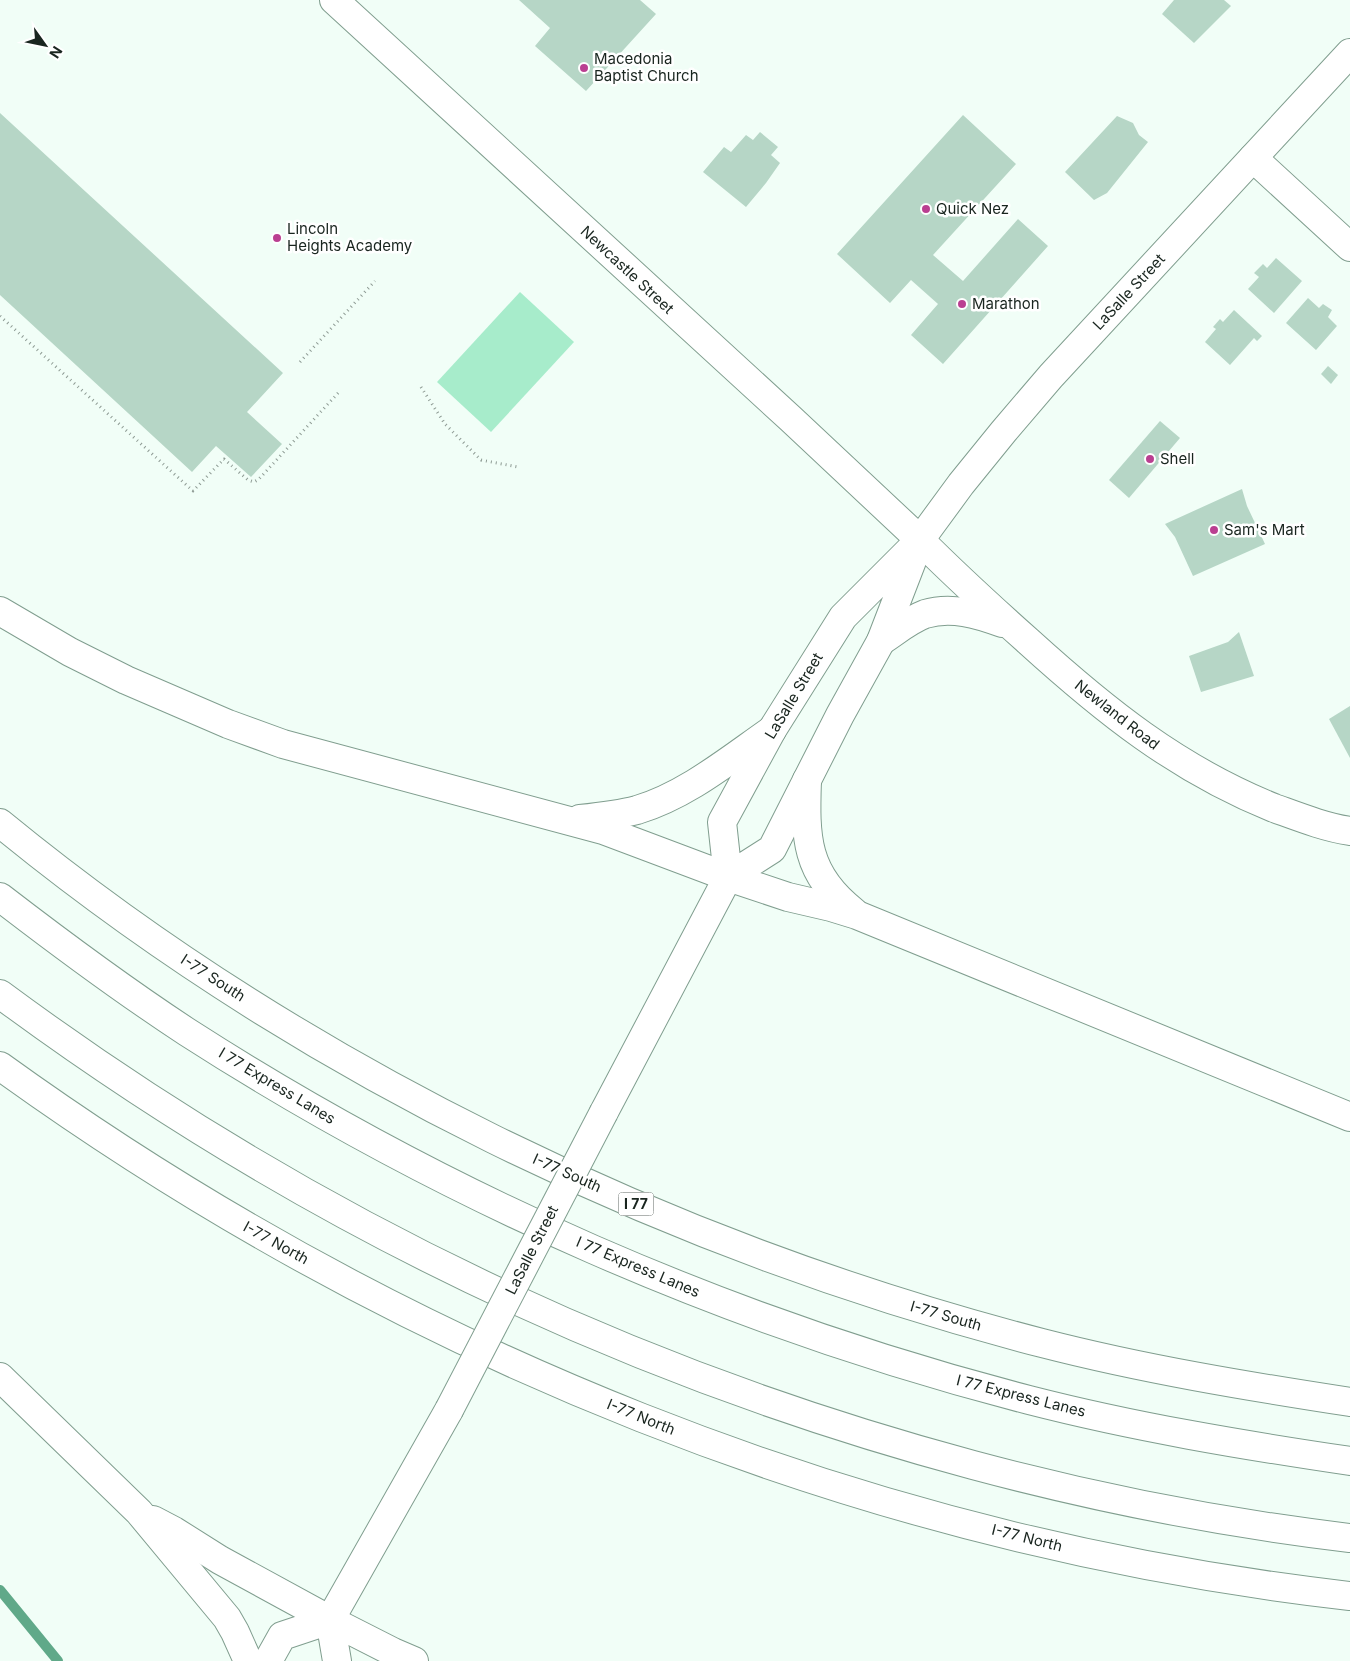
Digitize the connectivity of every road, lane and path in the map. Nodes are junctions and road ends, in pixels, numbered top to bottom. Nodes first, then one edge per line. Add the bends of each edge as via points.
1 (334, 0) edge
2 (1350, 53) edge
3 (1253, 158) junction
4 (1350, 247) edge
5 (375, 281) dead end
6 (0, 316) edge
7 (300, 362) dead end
8 (421, 387) dead end
9 (339, 392) dead end
10 (518, 467) dead end
11 (920, 540) junction
12 (0, 611) edge
13 (1012, 626) junction
14 (881, 641) junction
15 (772, 730) junction
16 (807, 780) junction
17 (569, 820) junction
18 (0, 823) edge
19 (1350, 831) edge
20 (728, 877) junction
21 (0, 897) edge
22 (857, 915) junction
23 (0, 994) edge
24 (0, 1066) edge
25 (1350, 1117) edge
26 (0, 1377) edge
27 (1350, 1402) edge
28 (1350, 1460) edge
29 (139, 1512) junction
30 (1350, 1538) edge
31 (1350, 1596) edge
32 (330, 1620) junction
33 (248, 1661) edge
34 (268, 1661) edge
35 (337, 1661) edge
36 (414, 1661) edge

1 - 11 main road, Newcastle Street
2 - 3 main road, LaSalle Street
3 - 4 main road
3 - 11 main road, LaSalle Street via 1045,383 961,484
5 - 7 path
6 - 9 path via 193,491 224,459 248,480 254,482 259,479
8 - 10 path via 445,424 481,460
11 - 13 main road, Newland Road
11 - 14 main road, LaSalle Street
11 - 15 main road, LaSalle Street via 843,617
12 - 17 main road via 126,680 228,724 334,759
13 - 14 main road via 980,614 939,611 908,623
13 - 19 main road, Newland Road via 1111,713 1205,776 1298,817
14 - 16 main road, LaSalle Street
15 - 17 main road via 687,788 656,803 615,815
15 - 20 main road, LaSalle Street via 722,822
16 - 20 main road, LaSalle Street via 772,849
16 - 22 main road via 806,822 815,867 831,891
17 - 20 main road
18 - 27 main road, I-77 South / I 77 via 150,936 287,1025 500,1142 648,1210 802,1269 963,1322 1203,1379
20 - 22 main road
20 - 32 main road, LaSalle Street, bridge via 449,1410
21 - 28 main road, I 77 Express Lanes via 179,1026 325,1115 474,1195 626,1263 782,1324 947,1378 1119,1421
22 - 25 main road
23 - 30 main road via 144,1096 362,1225 510,1299 675,1369 838,1426 1010,1475 1178,1512
24 - 31 main road, I-77 North via 178,1186 335,1276 486,1351 654,1423 820,1482 996,1531 1168,1569
26 - 29 main road
29 - 32 main road
29 - 33 main road via 227,1618
32 - 34 main road via 282,1636
32 - 35 main road
32 - 36 main road

